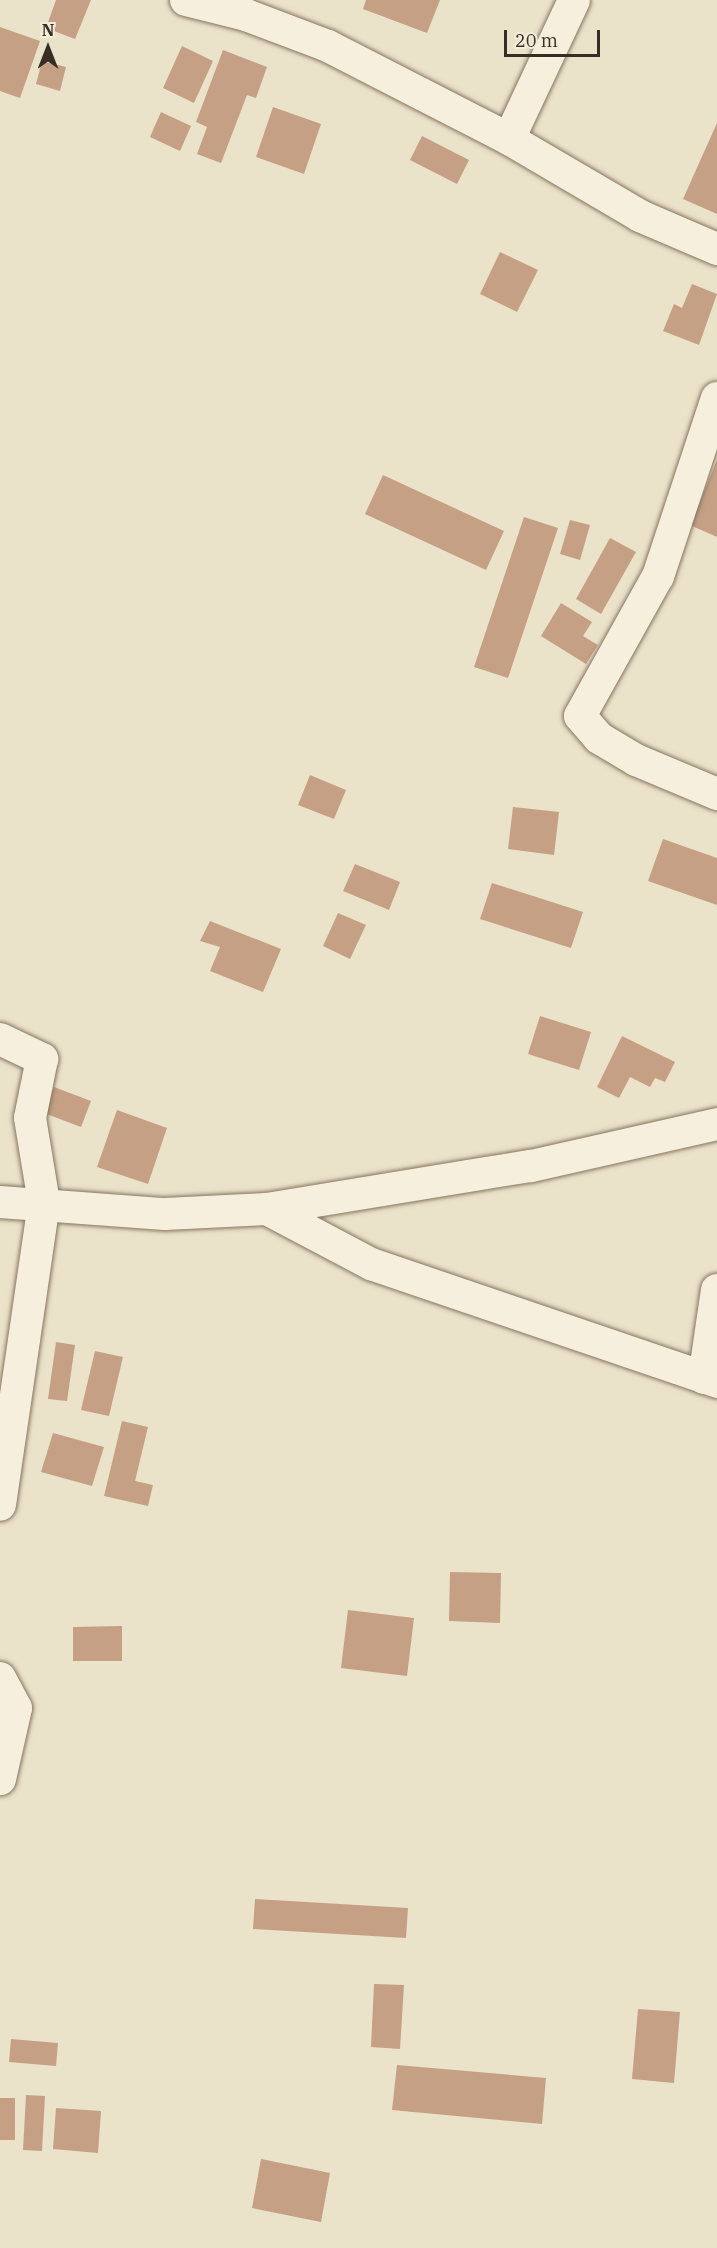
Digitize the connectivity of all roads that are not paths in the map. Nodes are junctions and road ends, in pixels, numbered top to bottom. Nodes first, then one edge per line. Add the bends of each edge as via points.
1 (574, 0) edge
2 (193, 1) edge
3 (509, 139) junction
4 (717, 249) edge
5 (717, 398) edge
6 (717, 794) edge
7 (0, 1039) edge
8 (717, 1124) edge
9 (0, 1202) edge
10 (44, 1203) junction
11 (267, 1209) junction
12 (717, 1290) edge
13 (711, 1380) edge
14 (0, 1505) edge
15 (0, 1678) edge
16 (0, 1779) edge

1 - 3 street
2 - 3 street via 246,15 328,46
3 - 4 street via 640,216
5 - 6 street via 658,576 580,716 599,738 636,760
7 - 10 street via 42,1059 30,1118
8 - 11 street via 531,1166
9 - 10 street
10 - 11 street via 165,1214
10 - 14 street
11 - 13 street via 371,1264
12 - 13 street
15 - 16 street via 16,1708

